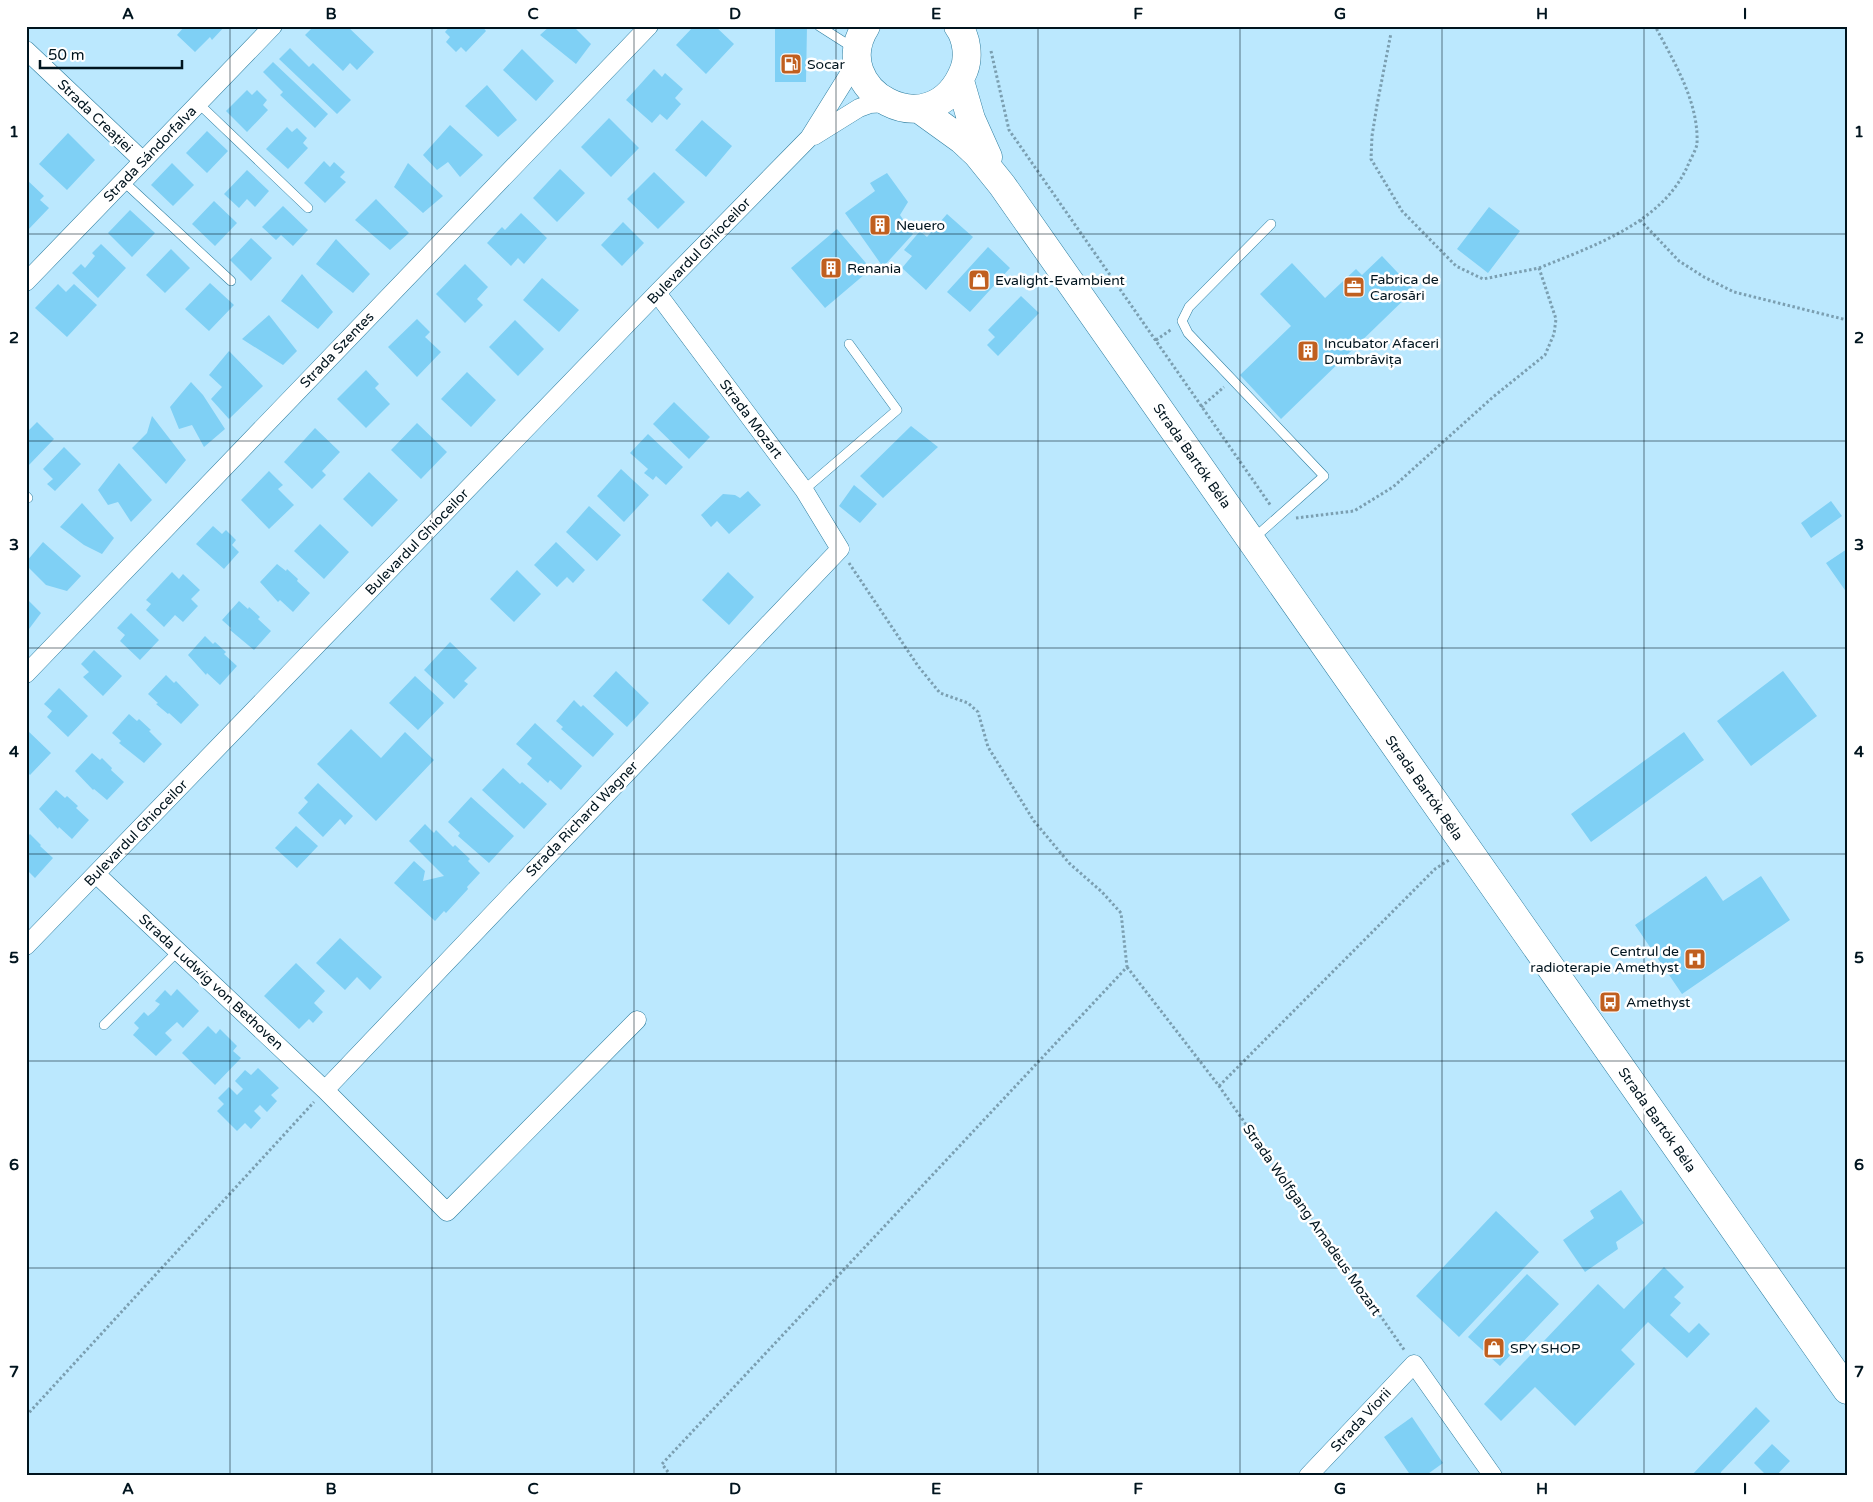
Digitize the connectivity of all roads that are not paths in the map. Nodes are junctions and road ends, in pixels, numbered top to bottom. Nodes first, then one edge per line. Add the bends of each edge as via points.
1 (273, 26) edge
2 (648, 26) edge
3 (819, 26) edge
4 (972, 37) edge
5 (861, 39) edge
6 (26, 50) edge
7 (960, 81) junction
8 (887, 103) junction
9 (198, 104) junction
10 (919, 109) junction
11 (809, 138) junction
12 (143, 161) junction
13 (124, 181) junction
14 (1002, 185) junction
15 (308, 208) dead end
16 (1271, 224) dead end
17 (231, 281) dead end
18 (26, 282) edge
19 (657, 293) junction
20 (849, 344) dead end
21 (804, 490) junction
22 (1251, 541) junction
23 (840, 549) joint
24 (26, 674) edge
25 (96, 874) junction
26 (26, 946) edge
27 (178, 951) junction
28 (638, 1020) dead end
29 (104, 1024) dead end
30 (324, 1090) junction
31 (1847, 1390) edge
32 (1308, 1476) edge
33 (1493, 1476) edge

1 - 9 street, Strada Sándorfalva
2 - 24 street, Strada Szentes
3 - 5 lane
4 - 7 main road
5 - 8 main road via 862,78 872,92
5 - 11 street, Bulevardul Ghioceilor
6 - 12 street, Strada Creației
7 - 10 main road via 935,104
7 - 14 main road, Strada Bartók Béla via 971,119
8 - 10 main road via 904,109
8 - 11 street, Bulevardul Ghioceilor via 859,108
9 - 12 street, Strada Sándorfalva
9 - 15 lane
10 - 14 main road, Strada Bartók Béla via 977,154
11 - 19 street, Bulevardul Ghioceilor
12 - 13 street, Strada Sándorfalva
13 - 17 lane
13 - 18 street, Strada Sándorfalva
14 - 22 main road, Strada Bartók Béla
16 - 22 lane via 1189,307 1182,321 1188,333 1324,476
19 - 21 street, Strada Mozart
19 - 25 street, Bulevardul Ghioceilor
20 - 21 lane via 897,410
21 - 23 street, Strada Mozart
22 - 31 main road, Strada Bartók Béla
23 - 30 street, Strada Richard Wagner
25 - 26 street, Bulevardul Ghioceilor
25 - 27 street, Strada Ludwig von Bethoven
27 - 29 lane
27 - 30 street, Strada Ludwig von Bethoven
28 - 30 street, Strada Ludwig von Bethoven via 447,1212
32 - 33 street, Strada Viorii via 1414,1364

